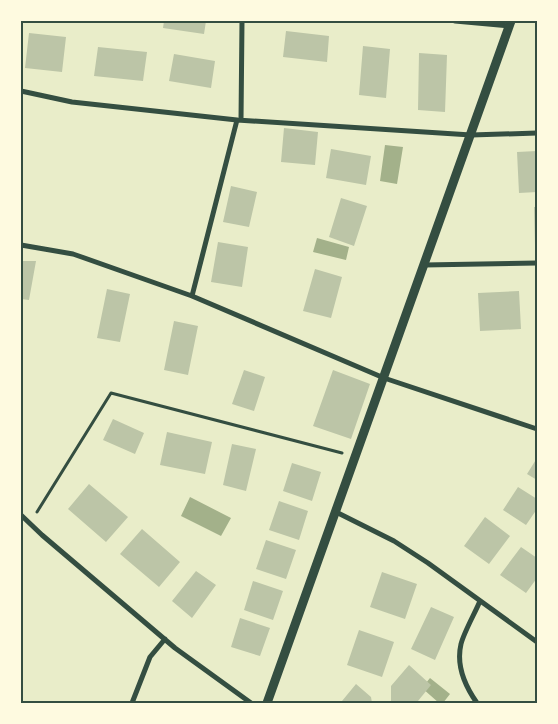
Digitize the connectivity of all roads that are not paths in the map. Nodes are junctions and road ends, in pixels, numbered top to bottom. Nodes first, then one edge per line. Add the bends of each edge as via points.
1 (242, 21) edge
2 (455, 21) edge
3 (511, 24) edge
4 (21, 91) edge
5 (239, 120) junction
6 (537, 133) edge
7 (471, 135) junction
8 (21, 245) edge
9 (537, 263) edge
10 (424, 265) junction
11 (192, 296) junction
12 (384, 378) junction
13 (537, 429) edge
14 (336, 512) junction
15 (22, 518) edge
16 (480, 601) junction
17 (165, 639) junction
18 (537, 642) edge
19 (132, 703) edge
20 (251, 703) edge
21 (267, 703) edge
22 (476, 703) edge

1 - 5 street
2 - 3 street
3 - 7 street
4 - 5 street via 72,102
5 - 7 street
5 - 11 street
6 - 7 street
7 - 10 street
8 - 11 street via 73,254
9 - 10 street
10 - 12 street
11 - 12 street
12 - 13 street
12 - 14 street
14 - 16 street via 394,541
14 - 21 street
15 - 17 street
16 - 18 street
16 - 22 street via 461,643 460,653 462,674
17 - 19 street via 150,657
17 - 20 street

